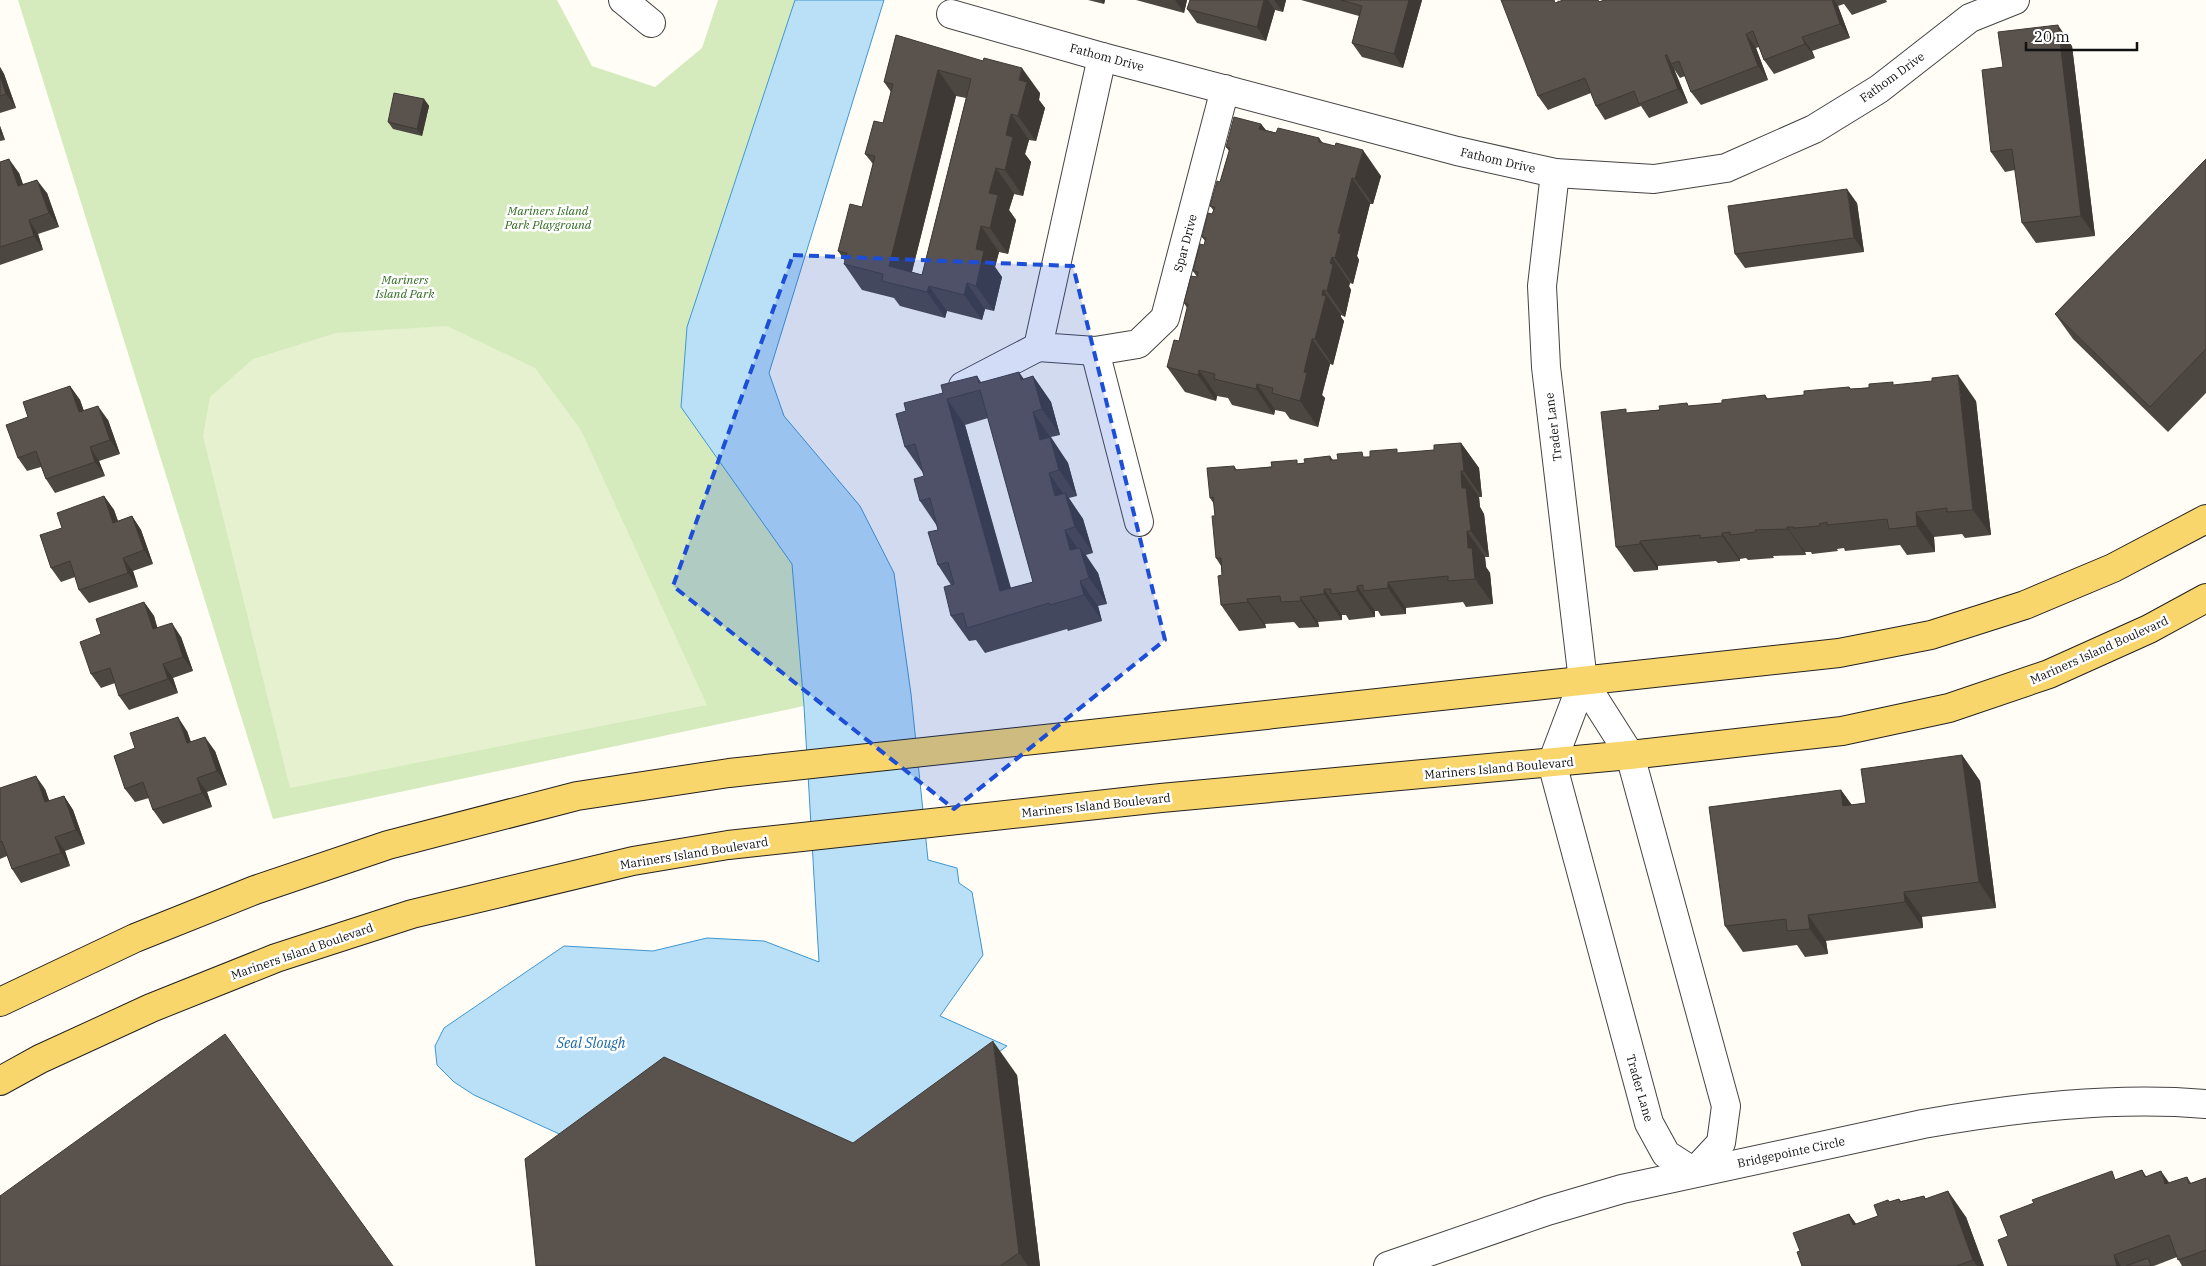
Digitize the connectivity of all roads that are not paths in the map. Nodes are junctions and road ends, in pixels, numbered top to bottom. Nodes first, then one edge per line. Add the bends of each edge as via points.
1 (623, 0) edge
2 (2015, 0) edge
3 (951, 14) dead end
4 (651, 24) dead end
5 (1102, 57) junction
6 (1225, 90) junction
7 (1555, 173) junction
8 (1038, 347) junction
9 (1095, 351) junction
10 (963, 386) edge
11 (2206, 519) edge
12 (1139, 522) dead end
13 (2206, 598) edge
14 (1583, 681) junction
15 (1630, 755) junction
16 (1552, 763) junction
17 (0, 1002) edge
18 (0, 1080) edge
19 (2206, 1104) edge
20 (1694, 1172) junction
21 (1388, 1266) edge

1 - 4 street
2 - 7 street, Fathom Drive via 1970,18 1879,89 1814,129 1726,168 1654,179
3 - 5 street, Fathom Drive
5 - 6 street, Fathom Drive
5 - 8 street
6 - 7 street, Fathom Drive via 1457,151
6 - 9 street, Spar Drive via 1165,318 1138,344
7 - 14 street, Trader Lane via 1542,286 1545,358
8 - 9 street, Spar Drive
8 - 10 street
9 - 12 street
11 - 14 main road via 2113,568 2025,605 1931,635 1839,653
13 - 15 main road, Mariners Island Boulevard via 2150,629 2049,674 1949,708 1842,731
14 - 15 street, Trader Lane
14 - 16 street, Trader Lane
14 - 17 main road via 728,773 577,796 388,845 255,890 135,938
15 - 16 main road, Mariners Island Boulevard
15 - 20 street, Trader Lane via 1726,1106 1721,1143
16 - 18 main road, Mariners Island Boulevard via 1161,798 728,845 634,861 412,914 276,958 151,1008
16 - 20 street, Trader Lane via 1649,1123 1666,1154
19 - 20 street, Bridgepointe Circle via 2079,1105 1961,1117
20 - 21 street, Bridgepointe Circle via 1547,1211

